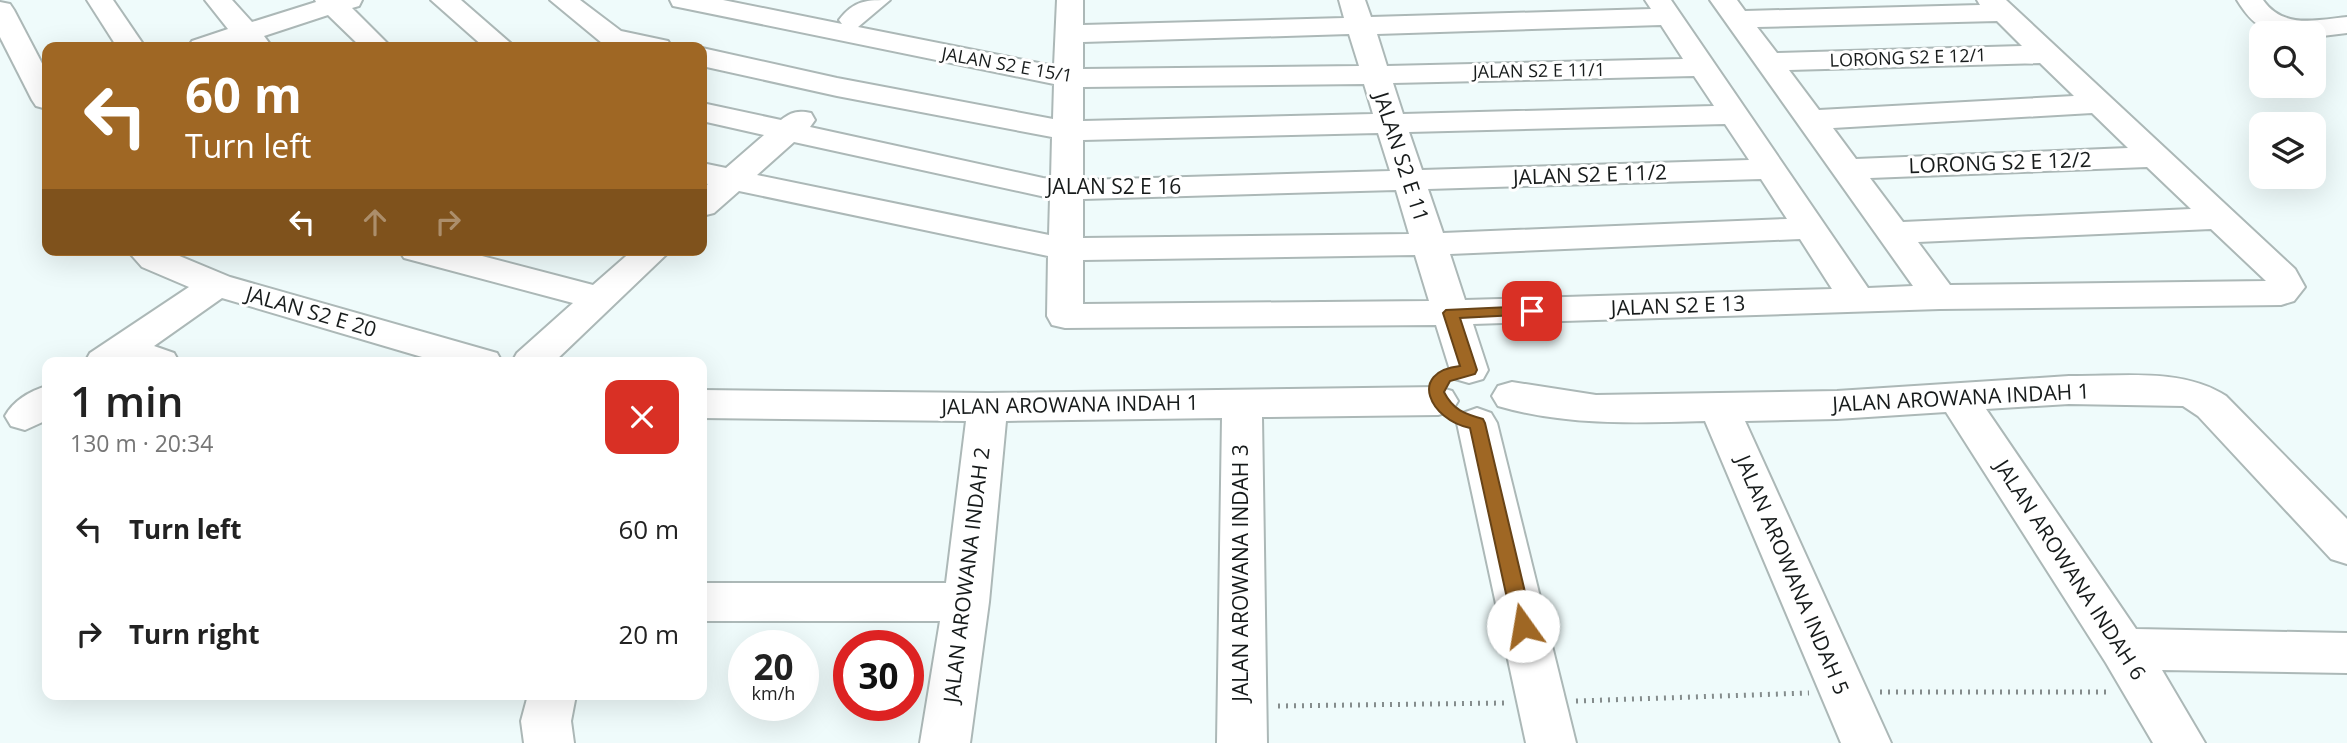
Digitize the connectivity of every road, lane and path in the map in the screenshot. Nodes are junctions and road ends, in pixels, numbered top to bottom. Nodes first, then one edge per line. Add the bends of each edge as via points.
1 (100, 0) edge
2 (218, 0) edge
3 (444, 0) edge
4 (563, 0) edge
5 (877, 0) edge
6 (1070, 0) edge
7 (1352, 0) edge
8 (2250, 0) edge
9 (336, 2) edge
10 (1998, 6) edge
11 (674, 7) edge
12 (1663, 8) edge
13 (0, 10) edge
14 (1729, 10) edge
15 (853, 20) dead end
16 (2347, 25) edge
17 (1360, 27) junction
18 (1070, 34) junction
19 (252, 40) edge
20 (128, 42) edge
21 (372, 42) edge
22 (496, 42) edge
23 (602, 42) edge
24 (888, 43) junction
25 (2048, 54) junction
26 (707, 58) edge
27 (1768, 62) junction
28 (1703, 68) junction
29 (1376, 75) junction
30 (1069, 78) junction
31 (837, 87) junction
32 (42, 89) edge
33 (2098, 104) junction
34 (707, 113) edge
35 (1734, 114) junction
36 (1810, 120) junction
37 (1391, 125) junction
38 (1068, 131) junction
39 (786, 132) junction
40 (2155, 157) junction
41 (1771, 169) junction
42 (1846, 169) junction
43 (716, 176) edge
44 (1409, 181) junction
45 (1067, 190) junction
46 (707, 195) edge
47 (2217, 218) junction
48 (1810, 228) junction
49 (1893, 233) junction
50 (1429, 244) junction
51 (1066, 249) junction
52 (163, 256) edge
53 (439, 256) edge
54 (647, 256) edge
55 (217, 285) junction
56 (1940, 297) junction
57 (600, 299) junction
58 (1858, 300) junction
59 (1451, 313) junction
60 (113, 356) edge
61 (466, 357) edge
62 (536, 357) edge
63 (1469, 370) junction
64 (1512, 396) junction
65 (1958, 399) junction
66 (1438, 401) junction
67 (1242, 403) junction
68 (707, 404) edge
69 (988, 407) junction
70 (1719, 407) junction
71 (1477, 423) junction
72 (2347, 547) edge
73 (707, 602) edge
74 (966, 602) junction
75 (2123, 649) junction
76 (2347, 653) edge
77 (2149, 691) junction
78 (1842, 692) junction
79 (551, 700) edge
80 (1545, 723) edge
81 (1241, 725) edge
82 (549, 743) edge
83 (945, 743) edge
84 (1866, 743) edge
85 (2180, 743) edge

1 - 20 street
2 - 19 street
3 - 22 street
4 - 23 street
5 - 15 street
6 - 18 street
7 - 17 street, JALAN S2 E 11
8 - 16 street via 2262,18 2281,27
9 - 19 street
9 - 21 street
10 - 14 street
10 - 25 street
11 - 23 street
11 - 24 street, JALAN S2 E 15/1
12 - 17 street
12 - 28 street
13 - 32 street
14 - 27 street
17 - 18 street
17 - 29 street, JALAN S2 E 11
18 - 30 street
24 - 30 street, JALAN S2 E 15/1
24 - 31 street
25 - 27 street, LORONG S2 E 12/1
25 - 33 street
26 - 31 street
27 - 36 street
28 - 29 street, JALAN S2 E 11/1
28 - 35 street
29 - 30 street, JALAN S2 E 15/1
29 - 37 street, JALAN S2 E 11
30 - 38 street
31 - 38 street
31 - 39 street
33 - 36 street
33 - 40 street
34 - 39 street, JALAN S2 E 16
35 - 37 street
35 - 41 street
36 - 42 street
37 - 38 street
37 - 44 street, JALAN S2 E 11
38 - 45 street
39 - 43 street
39 - 45 street, JALAN S2 E 16
40 - 42 street, LORONG S2 E 12/2
40 - 47 street
41 - 44 street, JALAN S2 E 11/2
41 - 48 street
42 - 49 street
43 - 46 street
43 - 51 street
44 - 45 street, JALAN S2 E 16
44 - 50 street, JALAN S2 E 11
45 - 51 street
47 - 49 street
47 - 56 street, JALAN S2 E 13 via 2282,277 2287,287 2281,293
48 - 50 street
48 - 58 street
49 - 56 street
50 - 51 street
50 - 59 street, JALAN S2 E 11
51 - 59 street, JALAN S2 E 13 via 1065,316
52 - 55 street, JALAN S2 E 20
53 - 57 street
54 - 57 street
55 - 60 street
55 - 61 street, JALAN S2 E 20
56 - 58 street, JALAN S2 E 13
57 - 62 street
58 - 59 street, JALAN S2 E 13
59 - 63 street, JALAN S2 E 11
63 - 64 street via 1499,379
63 - 66 street via 1444,377 1438,384
64 - 70 street, JALAN AROWANA INDAH 1 via 1596,410
64 - 71 street via 1509,413
65 - 70 street, JALAN AROWANA INDAH 1
65 - 72 street, JALAN AROWANA INDAH 1 via 2069,390 2179,391 2197,397 2212,407
65 - 75 street, JALAN AROWANA INDAH 6
66 - 67 street, JALAN AROWANA INDAH 1
66 - 71 street via 1453,416
67 - 69 street, JALAN AROWANA INDAH 1
67 - 81 street, JALAN AROWANA INDAH 3
68 - 69 street, JALAN AROWANA INDAH 1
69 - 74 street, JALAN AROWANA INDAH 2
70 - 78 street, JALAN AROWANA INDAH 5
71 - 80 street
73 - 74 street
74 - 83 street, JALAN AROWANA INDAH 2
75 - 76 street
75 - 77 street, JALAN AROWANA INDAH 6
77 - 78 path
77 - 85 street, JALAN AROWANA INDAH 6
78 - 80 path
78 - 84 street, JALAN AROWANA INDAH 5
79 - 82 street via 546,721
80 - 81 path

